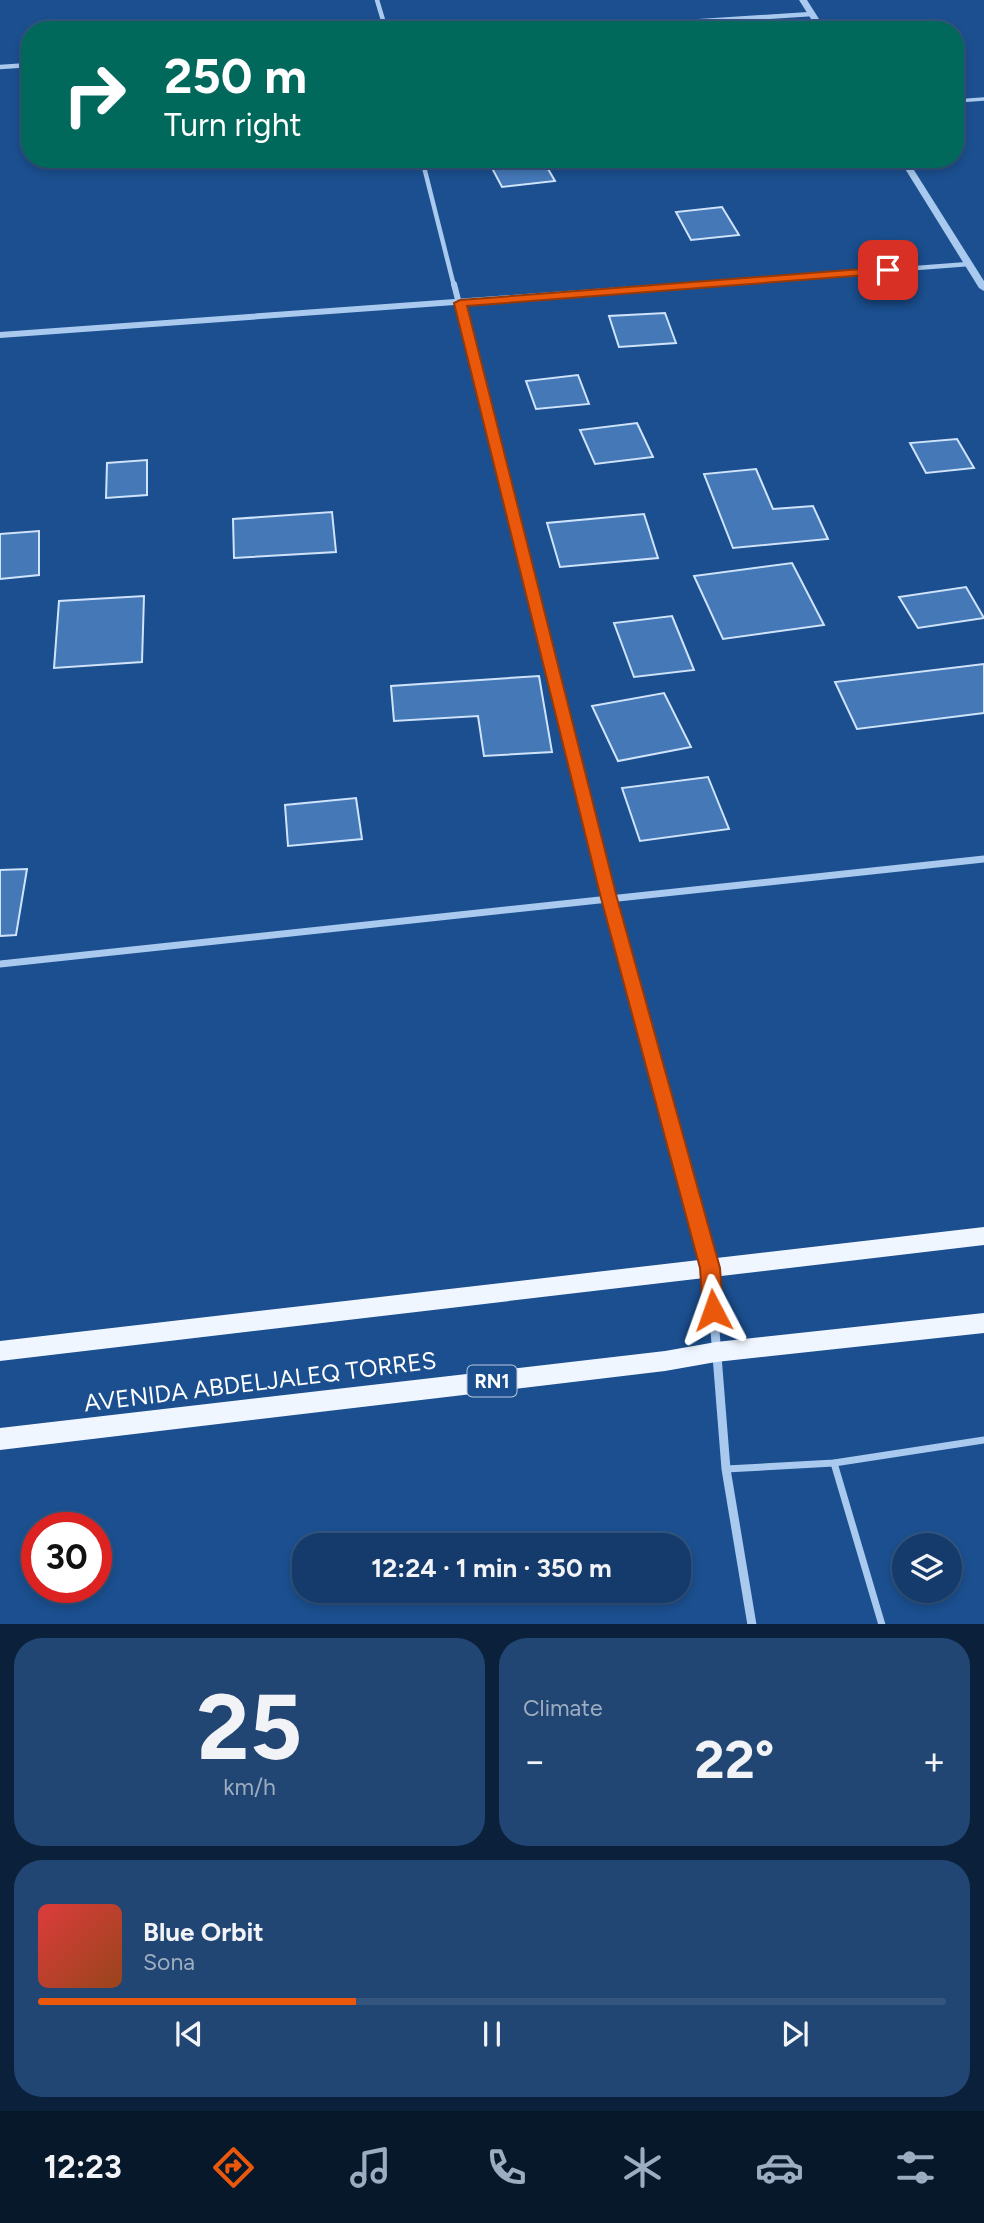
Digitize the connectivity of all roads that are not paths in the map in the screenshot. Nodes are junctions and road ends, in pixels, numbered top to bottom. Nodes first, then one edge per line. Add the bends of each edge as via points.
1 (377, 0) edge
2 (803, 0) edge
3 (812, 14) junction
4 (383, 21) edge
5 (703, 21) edge
6 (816, 21) edge
7 (21, 66) edge
8 (0, 67) edge
9 (984, 99) edge
10 (964, 100) edge
11 (424, 168) edge
12 (909, 168) edge
13 (969, 264) junction
14 (984, 288) edge
15 (460, 303) junction
16 (0, 335) edge
17 (984, 859) edge
18 (609, 898) junction
19 (0, 964) edge
20 (984, 1236) edge
21 (710, 1268) junction
22 (984, 1323) edge
23 (0, 1351) edge
24 (716, 1352) junction
25 (0, 1439) edge
26 (984, 1440) edge
27 (834, 1463) junction
28 (726, 1469) junction
29 (752, 1624) edge
30 (882, 1624) edge

1 - 4 street
2 - 3 street
3 - 5 street
3 - 6 street
7 - 8 street
9 - 10 lane
11 - 15 street
12 - 13 street
13 - 14 street
13 - 15 street
15 - 16 street
15 - 18 street
17 - 18 street
18 - 19 street
18 - 21 street
20 - 21 main road
21 - 23 main road
21 - 24 street
22 - 24 main road, AVENIDA ABDELJALEQ TORRES / RN1
24 - 25 main road, AVENIDA ABDELJALEQ TORRES / RN1
24 - 28 street
26 - 27 lane
27 - 28 lane
27 - 30 lane
28 - 29 street

